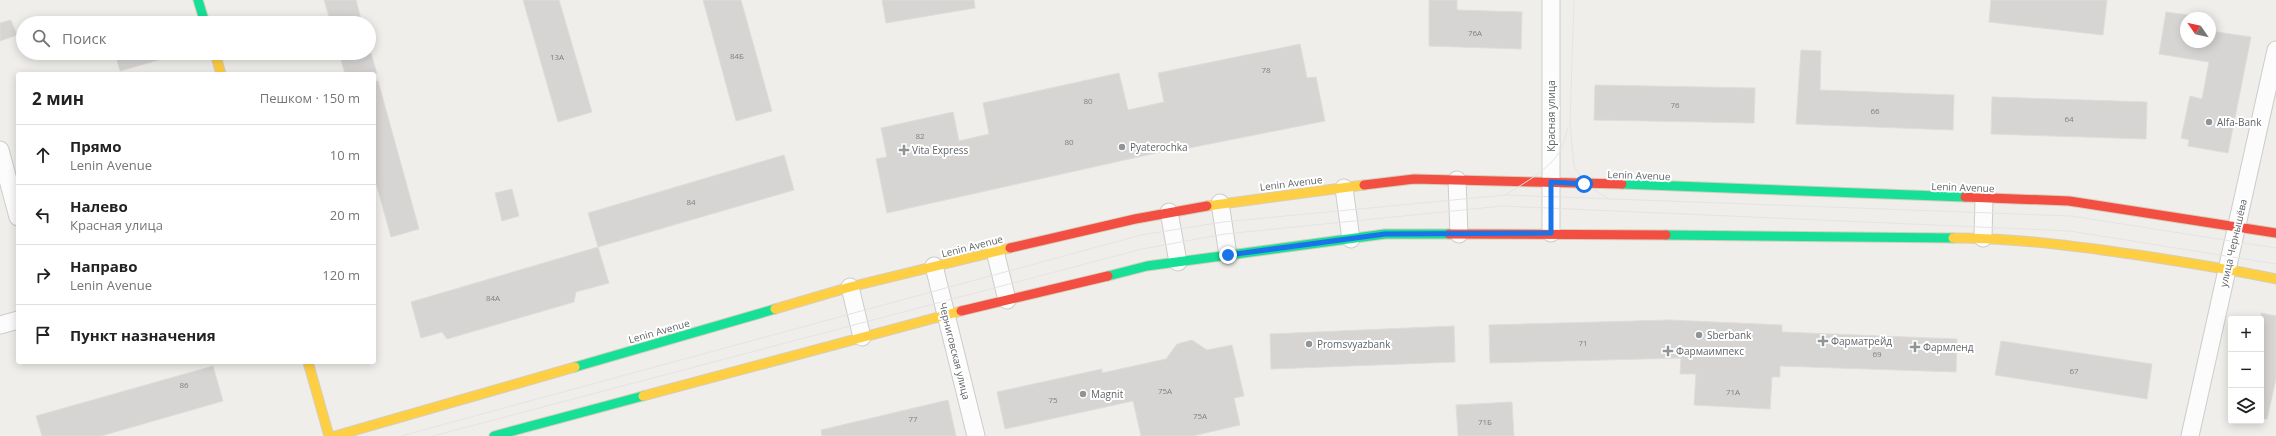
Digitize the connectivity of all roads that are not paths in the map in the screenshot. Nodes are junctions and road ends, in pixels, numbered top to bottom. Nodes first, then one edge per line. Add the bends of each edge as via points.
1 (198, 0) edge
2 (1551, 0) edge
3 (203, 16) edge
4 (2276, 50) edge
5 (217, 60) edge
6 (220, 72) edge
7 (0, 150) edge
8 (1457, 180) junction
9 (1551, 182) junction
10 (1344, 188) junction
11 (1984, 198) junction
12 (1220, 203) junction
13 (16, 210) edge
14 (1169, 212) junction
15 (2238, 226) junction
16 (1551, 233) junction
17 (2276, 233) edge
18 (1459, 234) junction
19 (1983, 238) junction
20 (1351, 239) junction
21 (995, 252) junction
22 (1228, 255) junction
23 (1178, 262) junction
24 (934, 266) junction
25 (2227, 268) junction
26 (2276, 279) edge
27 (850, 287) junction
28 (1006, 300) junction
29 (946, 314) junction
30 (16, 321) edge
31 (0, 325) edge
32 (862, 337) junction
33 (309, 364) edge
34 (328, 436) edge
35 (335, 436) edge
36 (494, 436) edge
37 (976, 436) edge
38 (2190, 436) edge

1 - 3 main road
2 - 9 street, Красная улица
4 - 15 street, улица Чернышёва
5 - 6 main road
7 - 13 street
8 - 9 main road, Lenin Avenue
8 - 10 main road, Lenin Avenue via 1414,179
8 - 18 street
9 - 11 main road, Lenin Avenue
9 - 16 street, Красная улица
10 - 12 main road, Lenin Avenue
10 - 20 street
11 - 15 main road, Lenin Avenue via 2069,202
11 - 19 street
12 - 14 main road, Lenin Avenue
12 - 22 street
14 - 21 main road, Lenin Avenue
14 - 23 street
15 - 17 main road, Lenin Avenue
15 - 25 street, улица Чернышёва
16 - 18 main road
16 - 19 main road
18 - 20 main road via 1385,234
19 - 25 main road via 2071,244
20 - 22 main road
21 - 24 main road, Lenin Avenue
21 - 28 street
22 - 23 main road
23 - 28 main road via 1147,266
24 - 27 main road, Lenin Avenue
24 - 29 street, Черниговская улица
25 - 26 main road
25 - 38 street, улица Чернышёва
27 - 32 street
27 - 35 main road, Lenin Avenue
28 - 29 main road
29 - 32 main road
29 - 37 street, Черниговская улица
30 - 31 street
32 - 36 main road
33 - 34 main road

